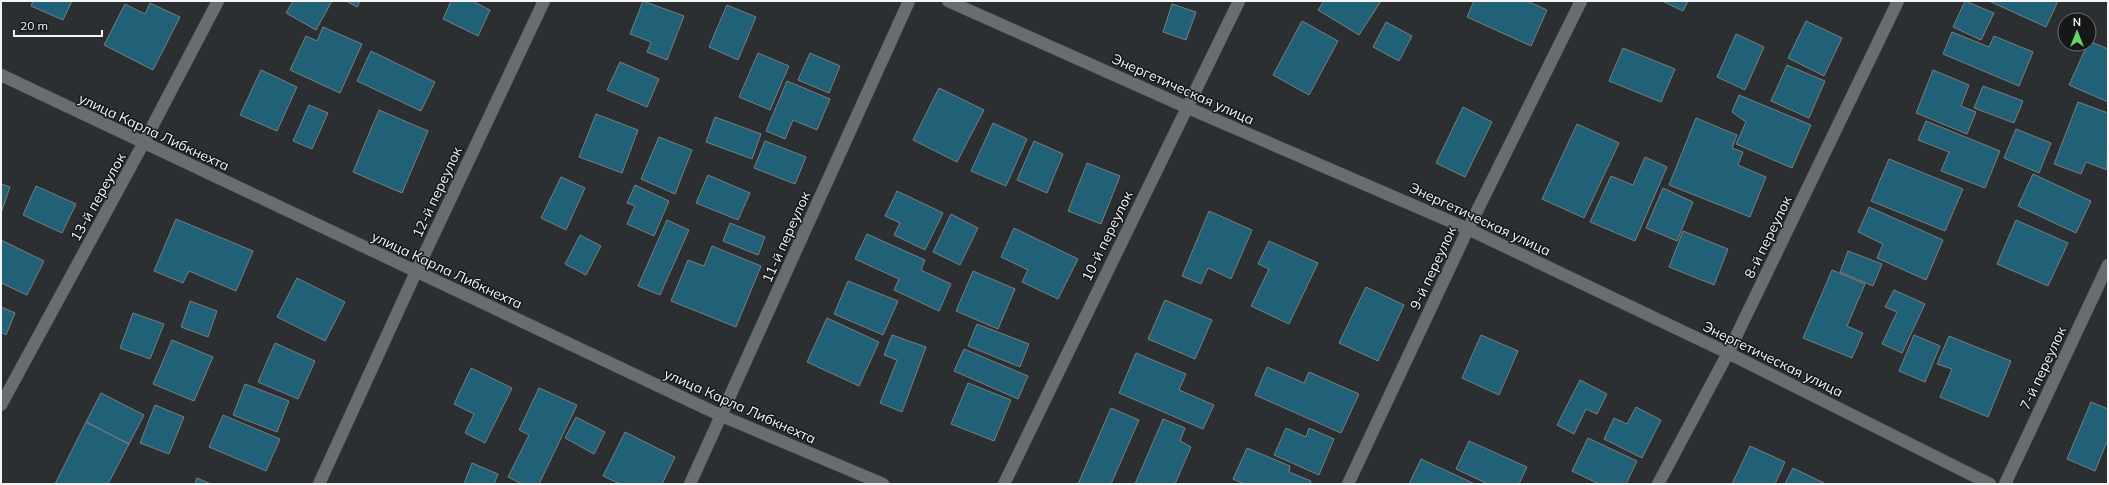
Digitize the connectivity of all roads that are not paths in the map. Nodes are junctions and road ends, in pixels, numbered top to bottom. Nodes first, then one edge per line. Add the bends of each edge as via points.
1 (218, 1) edge
2 (544, 1) edge
3 (909, 1) edge
4 (948, 1) edge
5 (1239, 1) edge
6 (1581, 1) edge
7 (1898, 1) edge
8 (1, 75) edge
9 (1186, 107) junction
10 (143, 144) junction
11 (1468, 228) junction
12 (2108, 265) edge
13 (416, 272) junction
14 (1728, 353) junction
15 (1, 405) edge
16 (722, 416) junction
17 (319, 484) edge
18 (690, 484) edge
19 (883, 484) edge
20 (1004, 484) edge
21 (1348, 484) edge
22 (1658, 484) edge
23 (1990, 484) edge
24 (2005, 484) edge

1 - 10 street, 13-й переулок
2 - 13 street, 12-й переулок
3 - 16 street, 11-й переулок
4 - 9 street, Энергетическая улица
5 - 9 street, 10-й переулок
6 - 11 street, 9-й переулок
7 - 14 street, 8-й переулок
8 - 10 street, улица Карла Либкнехта
9 - 11 street, Энергетическая улица
9 - 20 street, 10-й переулок
10 - 13 street, улица Карла Либкнехта
10 - 15 street, 13-й переулок
11 - 14 street, Энергетическая улица
11 - 21 street, 9-й переулок
12 - 24 street, 7-й переулок
13 - 16 street, улица Карла Либкнехта
13 - 17 street, 12-й переулок
14 - 22 street, 8-й переулок
14 - 23 street, Энергетическая улица
16 - 18 street, 11-й переулок
16 - 19 street, улица Карла Либкнехта

